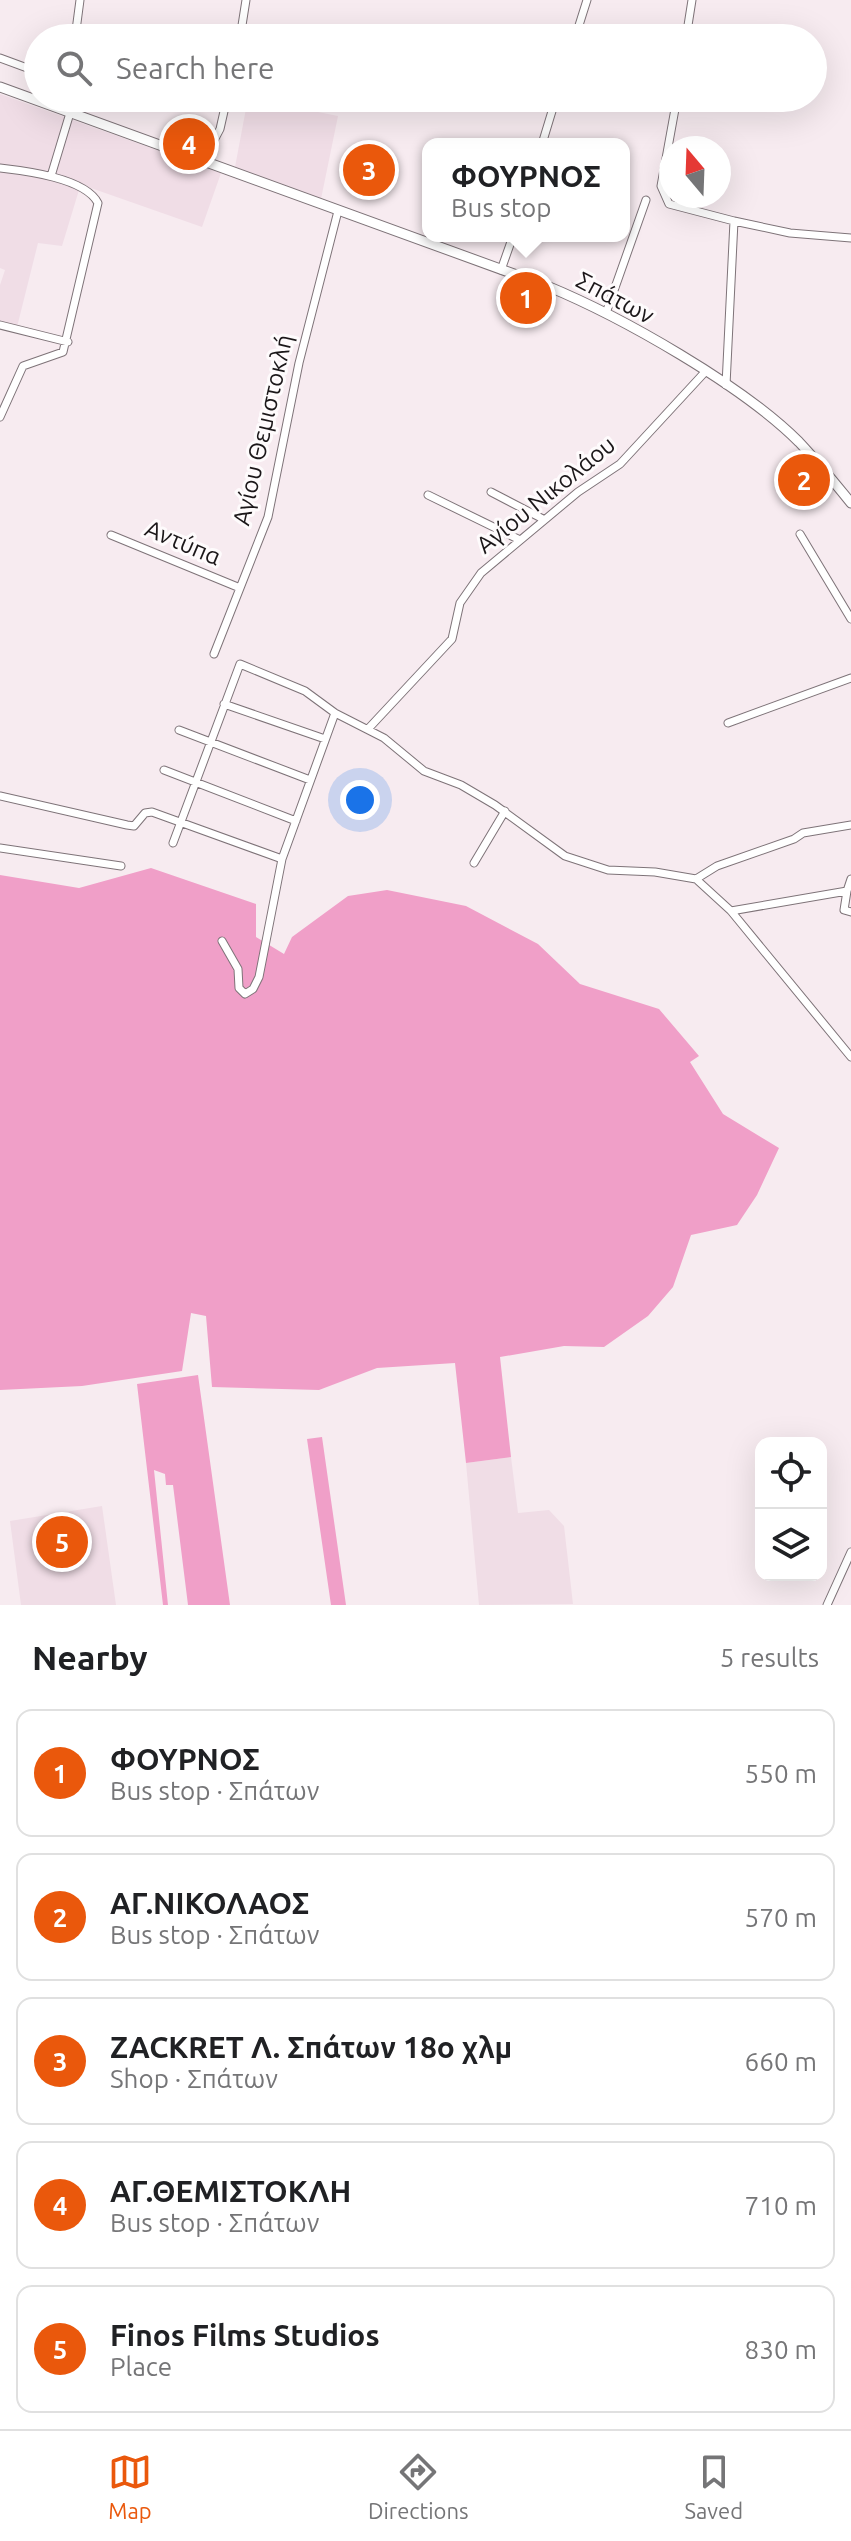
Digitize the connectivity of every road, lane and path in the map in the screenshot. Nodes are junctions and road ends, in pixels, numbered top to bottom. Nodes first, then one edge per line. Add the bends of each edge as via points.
1 (80, 0) edge
2 (246, 0) edge
3 (587, 0) edge
4 (692, 0) edge
5 (77, 24) edge
6 (242, 24) edge
7 (579, 24) edge
8 (688, 24) edge
9 (0, 58) edge
10 (24, 67) edge
11 (0, 87) edge
12 (24, 96) edge
13 (224, 112) edge
14 (552, 112) edge
15 (675, 112) edge
16 (70, 113) joint
17 (544, 138) edge
18 (203, 161) junction
19 (0, 168) edge
20 (51, 176) junction
21 (646, 200) dead end
22 (338, 211) junction
23 (734, 221) junction
24 (851, 238) edge
25 (422, 241) edge
26 (424, 242) edge
27 (511, 242) edge
28 (501, 270) junction
29 (606, 313) junction
30 (0, 325) edge
31 (68, 342) junction
32 (705, 372) junction
33 (726, 385) junction
34 (0, 417) edge
35 (491, 492) dead end
36 (428, 495) dead end
37 (851, 503) edge
38 (543, 519) junction
39 (800, 534) dead end
40 (111, 535) dead end
41 (520, 540) junction
42 (240, 588) junction
43 (851, 619) edge
44 (214, 654) dead end
45 (851, 678) edge
46 (224, 704) junction
47 (335, 713) junction
48 (728, 723) dead end
49 (368, 729) junction
50 (179, 730) dead end
51 (325, 739) junction
52 (209, 744) junction
53 (164, 770) dead end
54 (195, 780) junction
55 (310, 780) junction
56 (0, 796) edge
57 (505, 811) junction
58 (296, 821) junction
59 (181, 822) junction
60 (851, 825) edge
61 (173, 843) dead end
62 (0, 848) edge
63 (282, 859) junction
64 (474, 863) dead end
65 (121, 866) dead end
66 (696, 879) junction
67 (851, 879) edge
68 (847, 891) junction
69 (731, 911) junction
70 (851, 912) edge
71 (222, 941) dead end
72 (851, 1057) edge
73 (851, 1552) edge
74 (827, 1605) edge

1 - 5 street
2 - 6 street
3 - 7 street
4 - 8 street
9 - 10 street
11 - 12 main road, Σπάτων
13 - 18 street
14 - 17 street
15 - 23 street via 662,193 669,204
16 - 18 main road, Σπάτων
16 - 20 street
18 - 22 main road, Σπάτων
19 - 20 street
20 - 31 street via 89,192 98,203
21 - 29 street
22 - 25 main road, Σπάτων
22 - 42 street, Αγίου Θεμιστοκλή via 299,363 268,517
23 - 24 street
23 - 33 street
26 - 28 main road, Σπάτων
27 - 28 street
28 - 29 main road, Σπάτων
29 - 32 main road, Σπάτων
30 - 31 street
31 - 34 street via 57,357 23,366
32 - 33 main road, Σπάτων
32 - 38 street, Αγίου Νικολάου via 620,464
33 - 37 main road, Σπάτων via 800,443
35 - 38 street
36 - 41 street
38 - 41 street, Αγίου Νικολάου
39 - 43 street
40 - 42 street, Αντύπα
41 - 49 street, Αγίου Νικολάου via 469,587 452,639
42 - 44 street, Αγίου Θεμιστοκλή
45 - 48 street
46 - 47 street via 240,664 287,681
46 - 51 street
46 - 52 street
47 - 49 street
47 - 51 street
49 - 57 street via 424,771
50 - 52 street
51 - 55 street
52 - 54 street
52 - 55 street
53 - 54 street
54 - 58 street
54 - 59 street
55 - 58 street
56 - 59 street via 134,826 152,812
57 - 64 street
57 - 66 street via 584,864
58 - 63 street
59 - 61 street
59 - 63 street
60 - 66 street via 803,833
62 - 65 street
63 - 71 street via 259,977 245,994
66 - 69 street
67 - 68 street
68 - 69 street
68 - 70 street via 844,910
69 - 72 street
73 - 74 street

